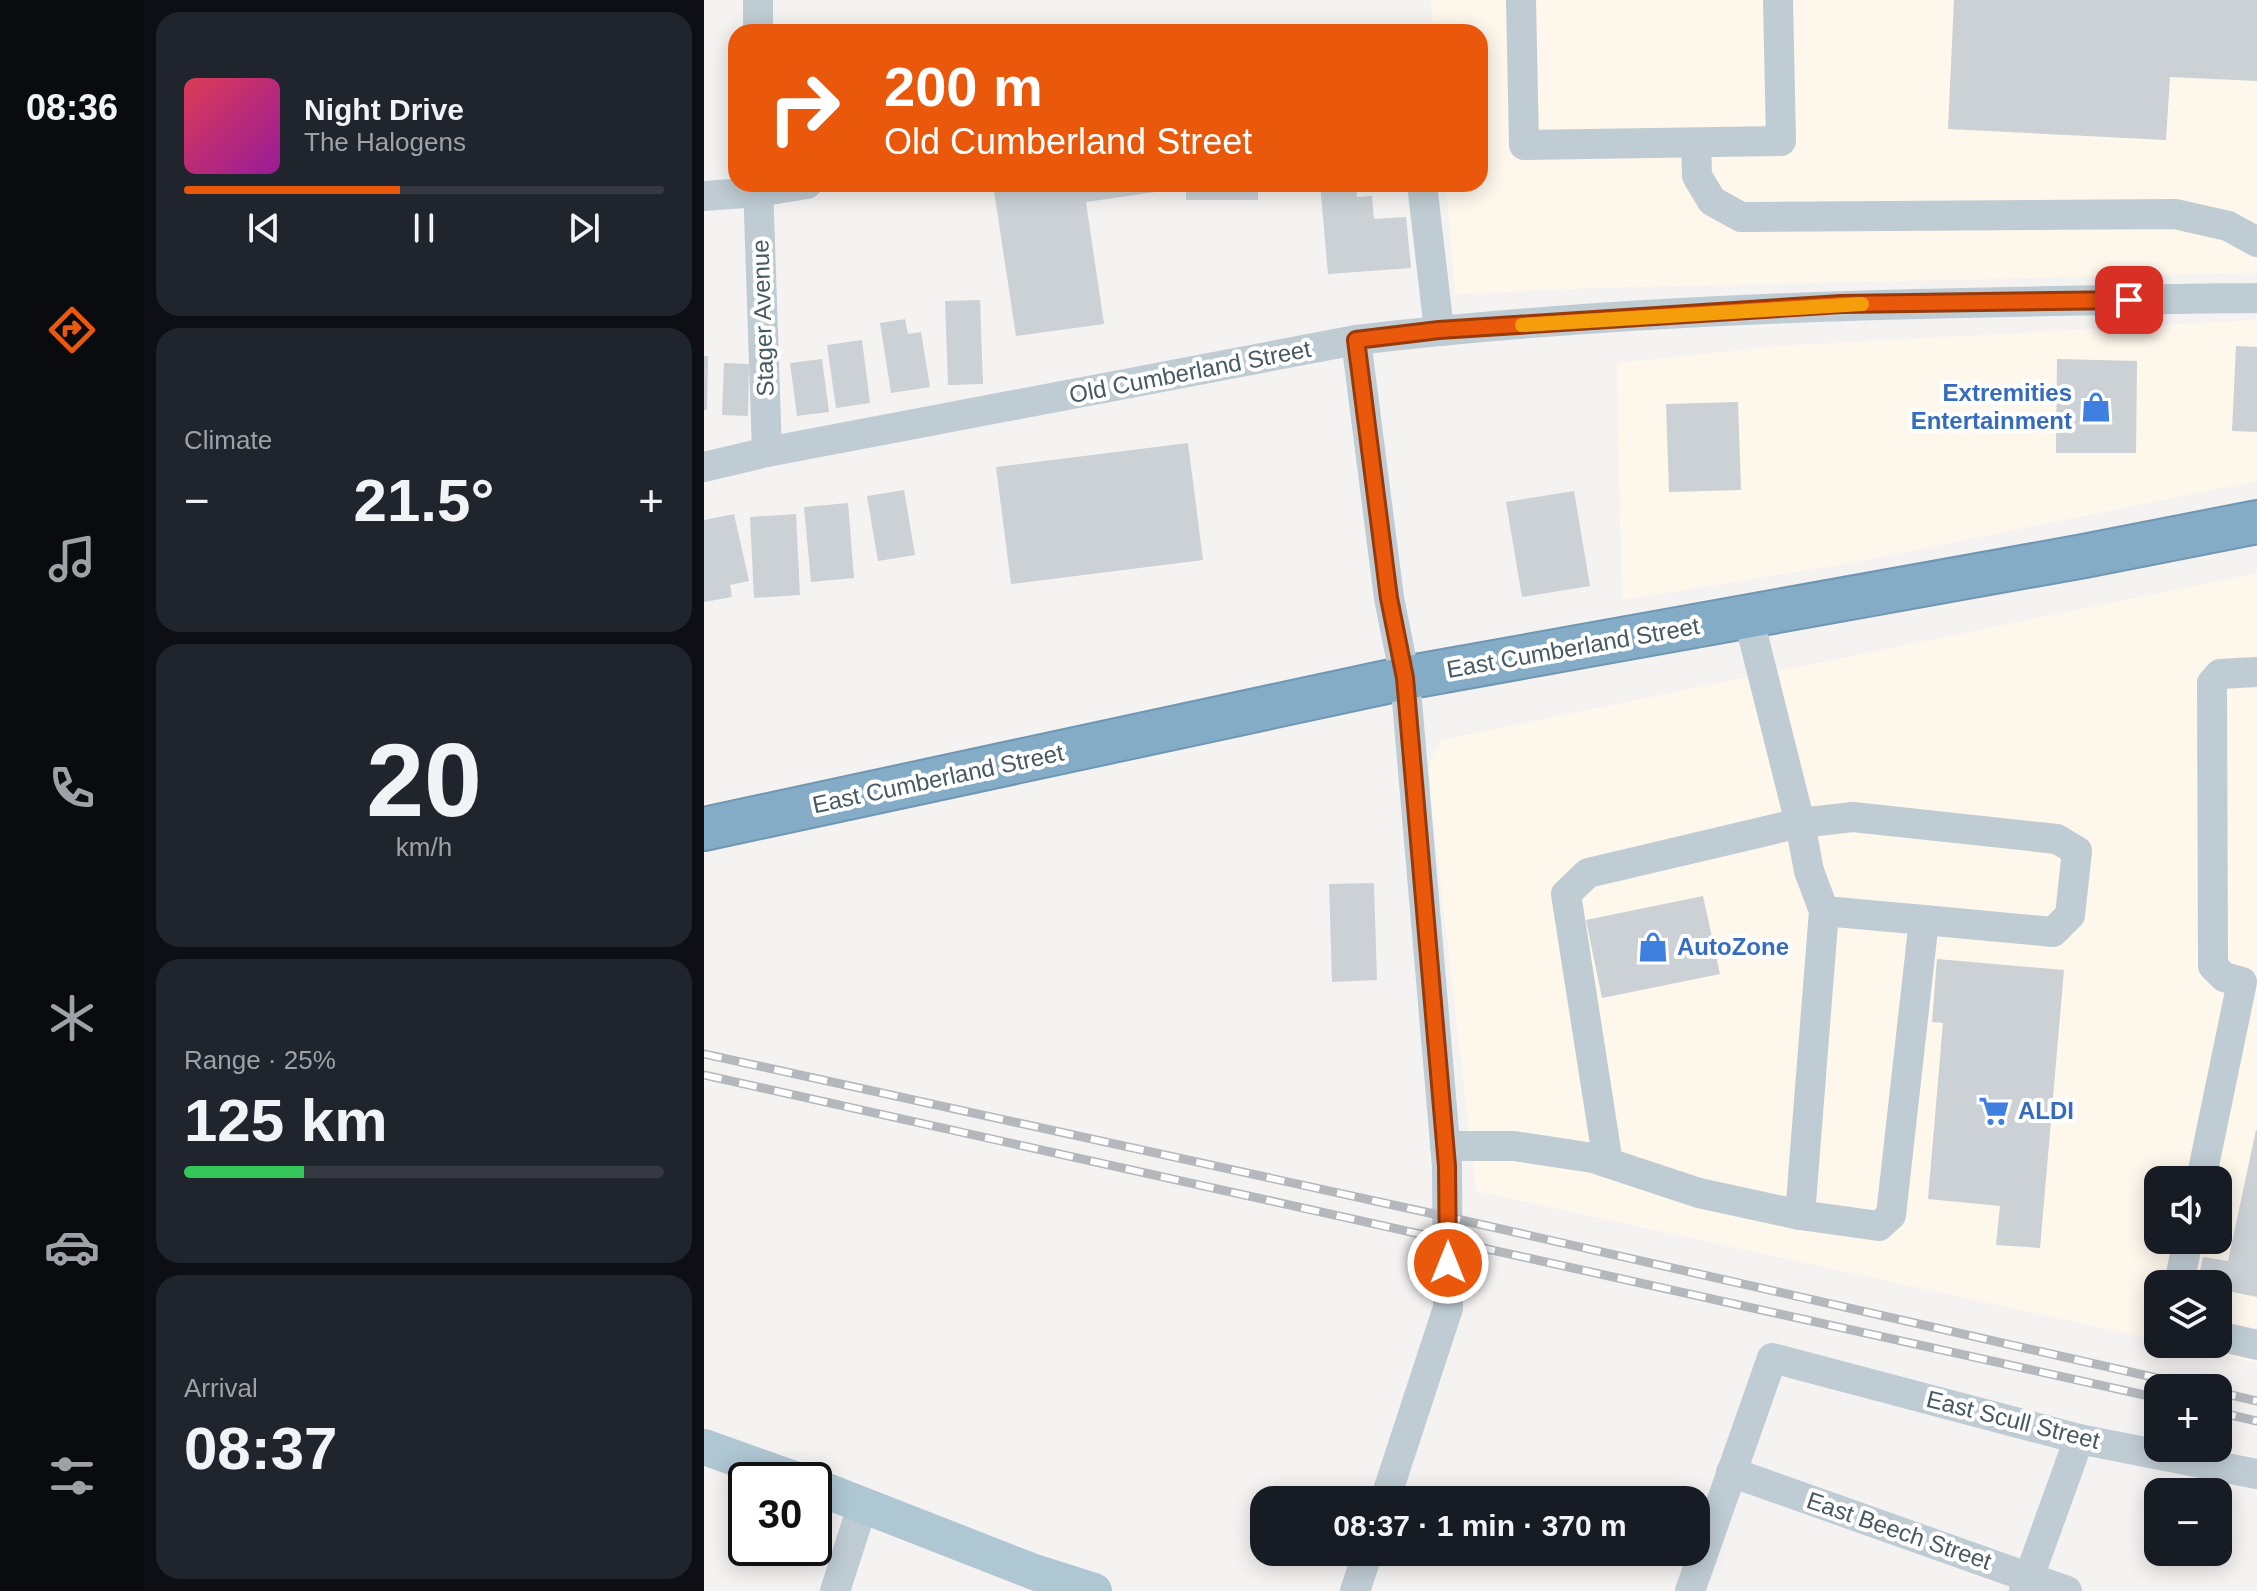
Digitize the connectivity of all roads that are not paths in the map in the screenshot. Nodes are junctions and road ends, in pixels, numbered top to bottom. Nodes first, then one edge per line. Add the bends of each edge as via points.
1 (758, 0) edge
2 (1521, 0) edge
3 (1778, 0) edge
4 (758, 24) edge
5 (1696, 143) junction
6 (731, 192) edge
7 (758, 192) edge
8 (1423, 192) edge
9 (704, 196) edge
10 (2257, 242) edge
11 (2257, 298) edge
12 (1439, 330) junction
13 (1356, 340) junction
14 (767, 452) junction
15 (704, 467) edge
16 (2257, 522) edge
17 (1748, 616) junction
18 (2257, 672) edge
19 (1405, 678) junction
20 (1800, 823) junction
21 (704, 829) edge
22 (1824, 911) junction
23 (1924, 920) junction
24 (2250, 983) edge
25 (1445, 1146) junction
26 (1608, 1163) junction
27 (2204, 1166) edge
28 (1800, 1215) junction
29 (2232, 1339) edge
30 (2257, 1345) edge
31 (2079, 1439) junction
32 (704, 1447) edge
33 (746, 1462) edge
34 (1731, 1472) junction
35 (2257, 1474) edge
36 (1390, 1486) edge
37 (832, 1493) edge
38 (863, 1504) junction
39 (1363, 1566) edge
40 (1031, 1582) edge
41 (2027, 1584) edge
42 (835, 1591) edge
43 (1094, 1591) edge
44 (1355, 1591) edge
45 (1690, 1591) edge
46 (2067, 1591) edge

1 - 4 street
2 - 5 street via 1524,145
3 - 5 street via 1781,141
5 - 10 street via 1697,176 1712,201 1741,217 2175,214 2228,226
6 - 9 street
7 - 14 street, Stager Avenue
8 - 12 street
11 - 12 street, Old Cumberland Street via 1841,304
12 - 13 street, Old Cumberland Street
13 - 14 street, Old Cumberland Street
13 - 19 street via 1389,598
14 - 15 street, Old Cumberland Street
16 - 17 highway, East Cumberland Street
17 - 19 highway, East Cumberland Street
17 - 20 street
18 - 24 street via 2220,674 2212,683 2213,966 2224,977
19 - 21 highway, East Cumberland Street
19 - 25 street
20 - 22 street
20 - 23 street via 1853,817 2057,839 2077,851 2070,915 2053,932
20 - 26 street via 1588,873 1566,894
22 - 23 street
22 - 28 street
23 - 28 street via 1891,1215 1879,1226
24 - 27 street
25 - 26 street via 1514,1146
25 - 36 street via 1448,1308
26 - 28 street via 1699,1193
29 - 30 street
31 - 34 street, East Scull Street via 1772,1358
31 - 35 street, East Scull Street
31 - 41 street
32 - 33 main road
34 - 41 street, East Beech Street
34 - 45 street
37 - 38 main road
38 - 40 main road
38 - 42 street
39 - 44 street
40 - 43 main road
41 - 46 street, East Beech Street

